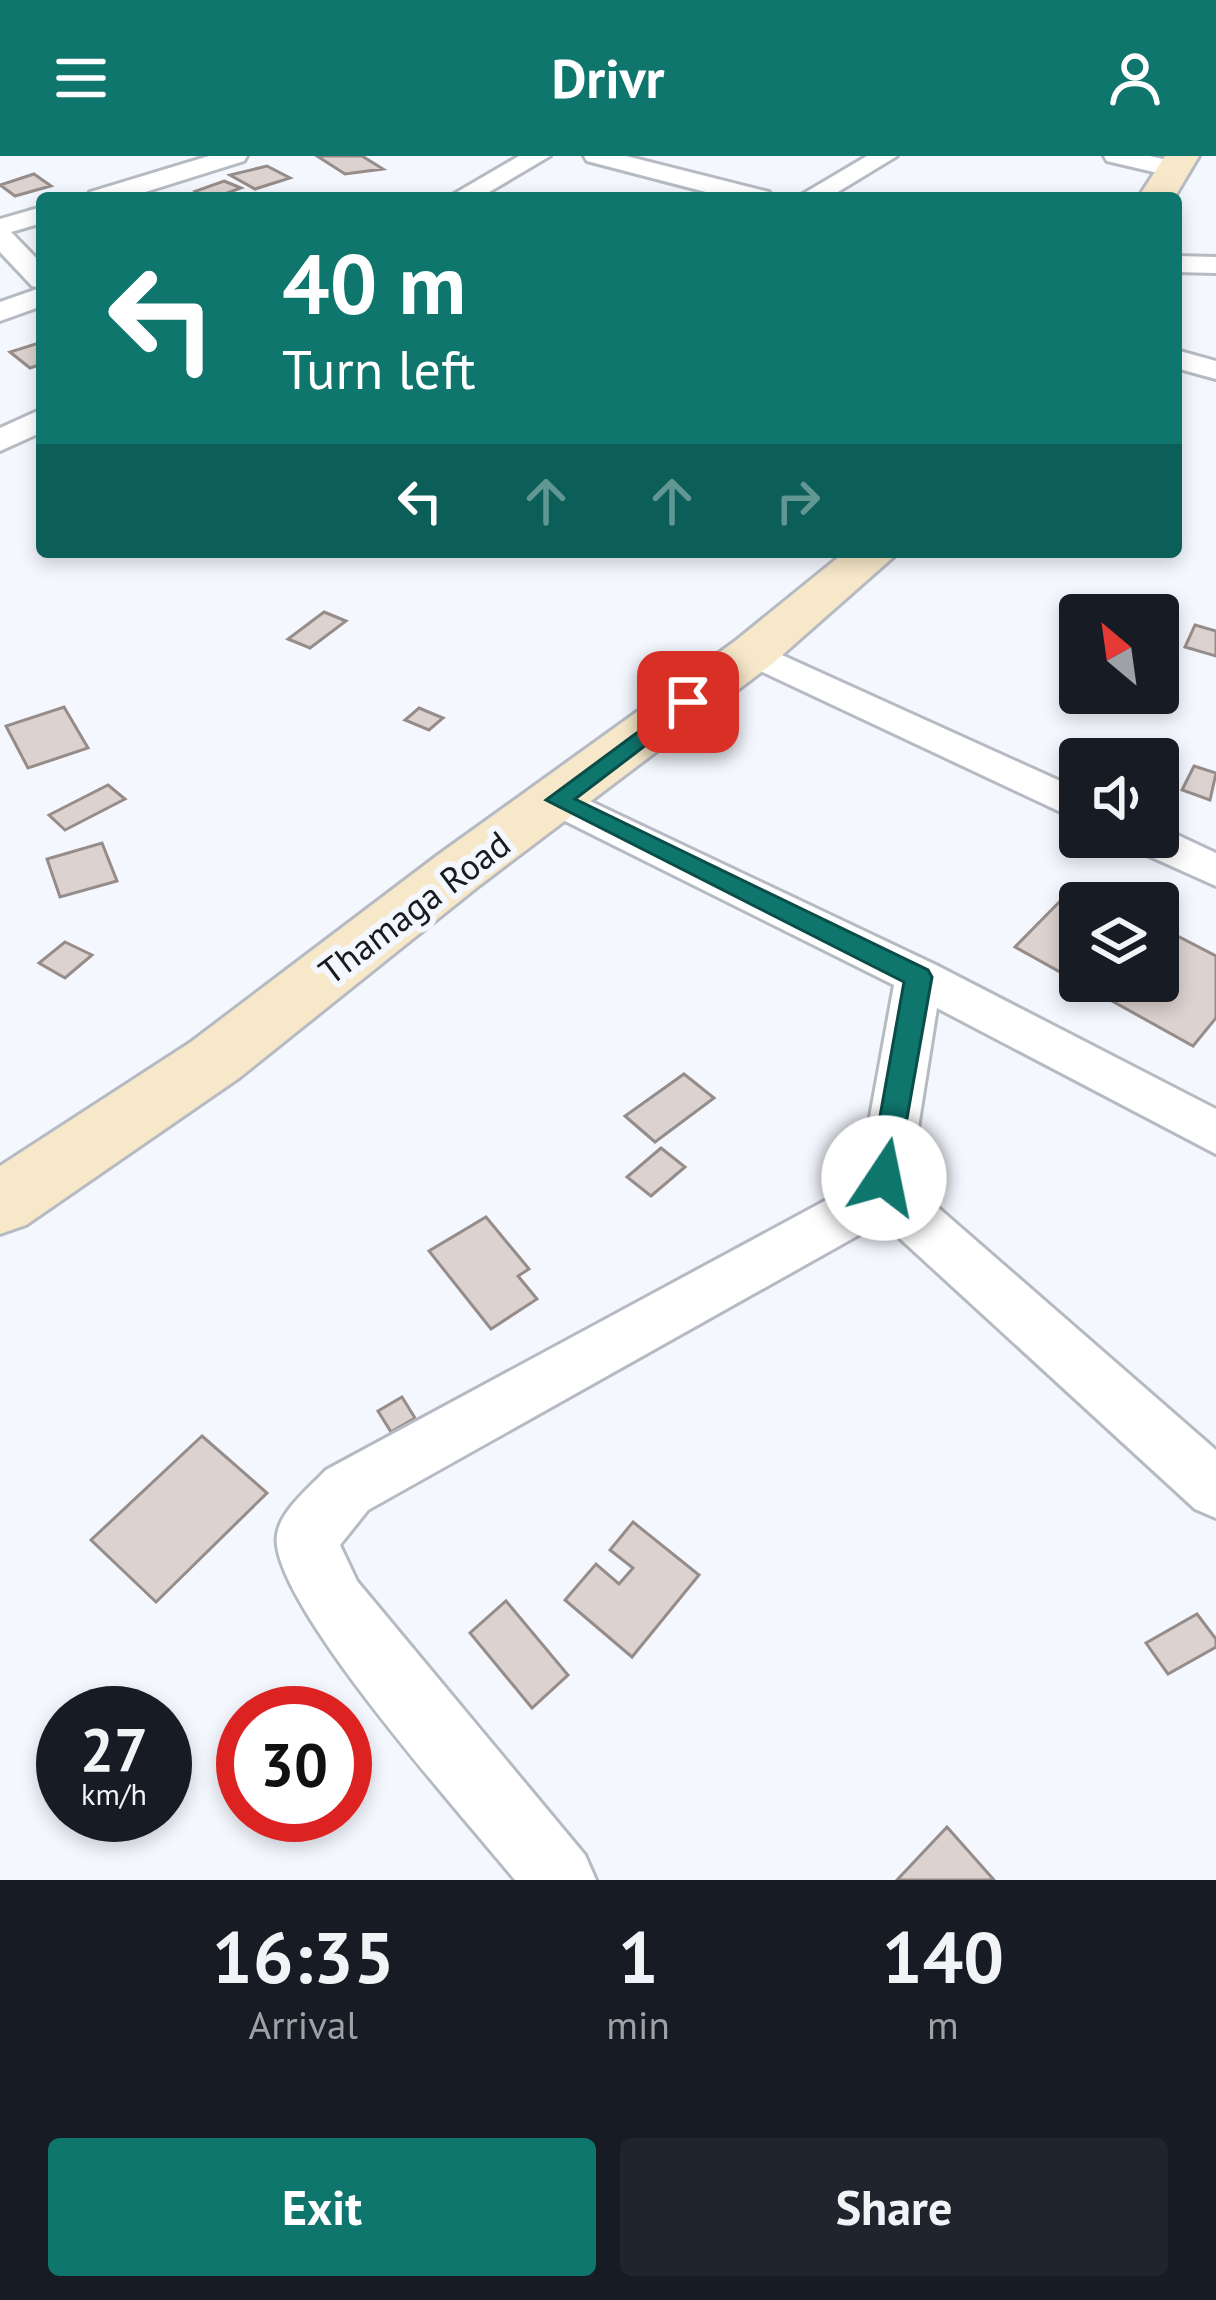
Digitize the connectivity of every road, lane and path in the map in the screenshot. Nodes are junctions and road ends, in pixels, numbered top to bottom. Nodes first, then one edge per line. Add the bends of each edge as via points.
1 (115, 156) edge
2 (235, 156) edge
3 (538, 156) edge
4 (596, 156) edge
5 (885, 156) edge
6 (1116, 156) edge
7 (1171, 174) edge
8 (155, 182) junction
9 (120, 192) edge
10 (170, 192) edge
11 (471, 192) edge
12 (737, 192) edge
13 (820, 192) edge
14 (36, 217) edge
15 (0, 232) edge
16 (1182, 264) edge
17 (1216, 265) edge
18 (36, 273) edge
19 (36, 298) edge
20 (0, 312) edge
21 (1182, 360) edge
22 (1216, 370) edge
23 (36, 422) edge
24 (0, 441) edge
25 (868, 558) edge
26 (752, 653) junction
27 (1059, 797) edge
28 (558, 800) junction
29 (1179, 854) edge
30 (1216, 871) edge
31 (919, 977) junction
32 (1216, 1133) edge
33 (886, 1194) junction
34 (0, 1204) edge
35 (1216, 1489) edge
36 (560, 1880) edge

1 - 8 street
2 - 8 street
3 - 11 street
4 - 12 street
5 - 13 street
6 - 7 street
8 - 9 street
8 - 10 street
14 - 15 street
15 - 18 street
16 - 17 street
19 - 20 street
21 - 22 street
23 - 24 street
25 - 26 main road, Thamaga Road
26 - 27 street
26 - 28 main road, Thamaga Road
28 - 31 street
28 - 34 main road, Thamaga Road via 215,1060
29 - 30 street
31 - 32 street
31 - 33 street
33 - 35 street
33 - 36 street via 346,1490 307,1537 334,1604

